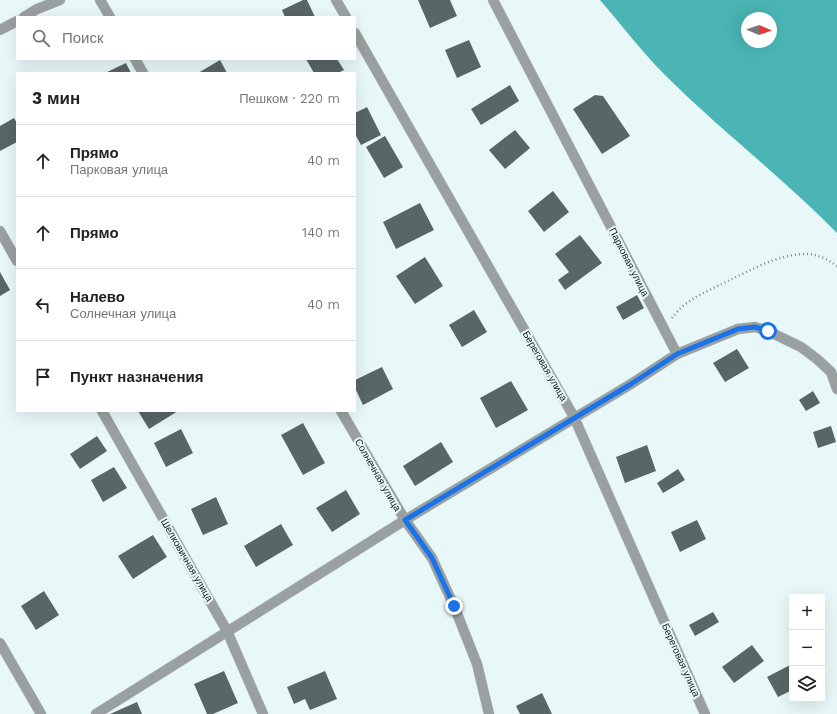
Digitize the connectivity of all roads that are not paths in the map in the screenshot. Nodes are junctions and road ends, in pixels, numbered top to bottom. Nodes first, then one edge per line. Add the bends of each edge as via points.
1 (60, 0) edge
2 (100, 0) edge
3 (336, 0) edge
4 (493, 0) edge
5 (26, 16) edge
6 (109, 16) edge
7 (345, 16) edge
8 (16, 22) edge
9 (0, 30) edge
10 (356, 35) edge
11 (136, 60) edge
12 (142, 72) edge
13 (0, 231) edge
14 (16, 259) edge
15 (677, 354) junction
16 (837, 389) edge
17 (103, 412) edge
18 (342, 412) edge
19 (574, 417) junction
20 (405, 520) junction
21 (227, 631) junction
22 (0, 644) edge
23 (41, 714) edge
24 (96, 714) edge
25 (263, 714) edge
26 (489, 714) edge
27 (705, 714) edge

1 - 5 street
2 - 6 street
3 - 7 street
4 - 15 street, Парковая улица
8 - 9 street
10 - 19 street, Береговая улица
11 - 12 street
13 - 14 street
15 - 16 street via 738,329 755,327 801,346 831,372
15 - 19 street
17 - 21 street, Шелковичная улица
18 - 20 street, Солнечная улица
19 - 20 street
19 - 27 street, Береговая улица
20 - 21 street
20 - 26 street, Солнечная улица via 432,558 454,606 477,664
21 - 24 street
21 - 25 street, Шелковичная улица
22 - 23 street

